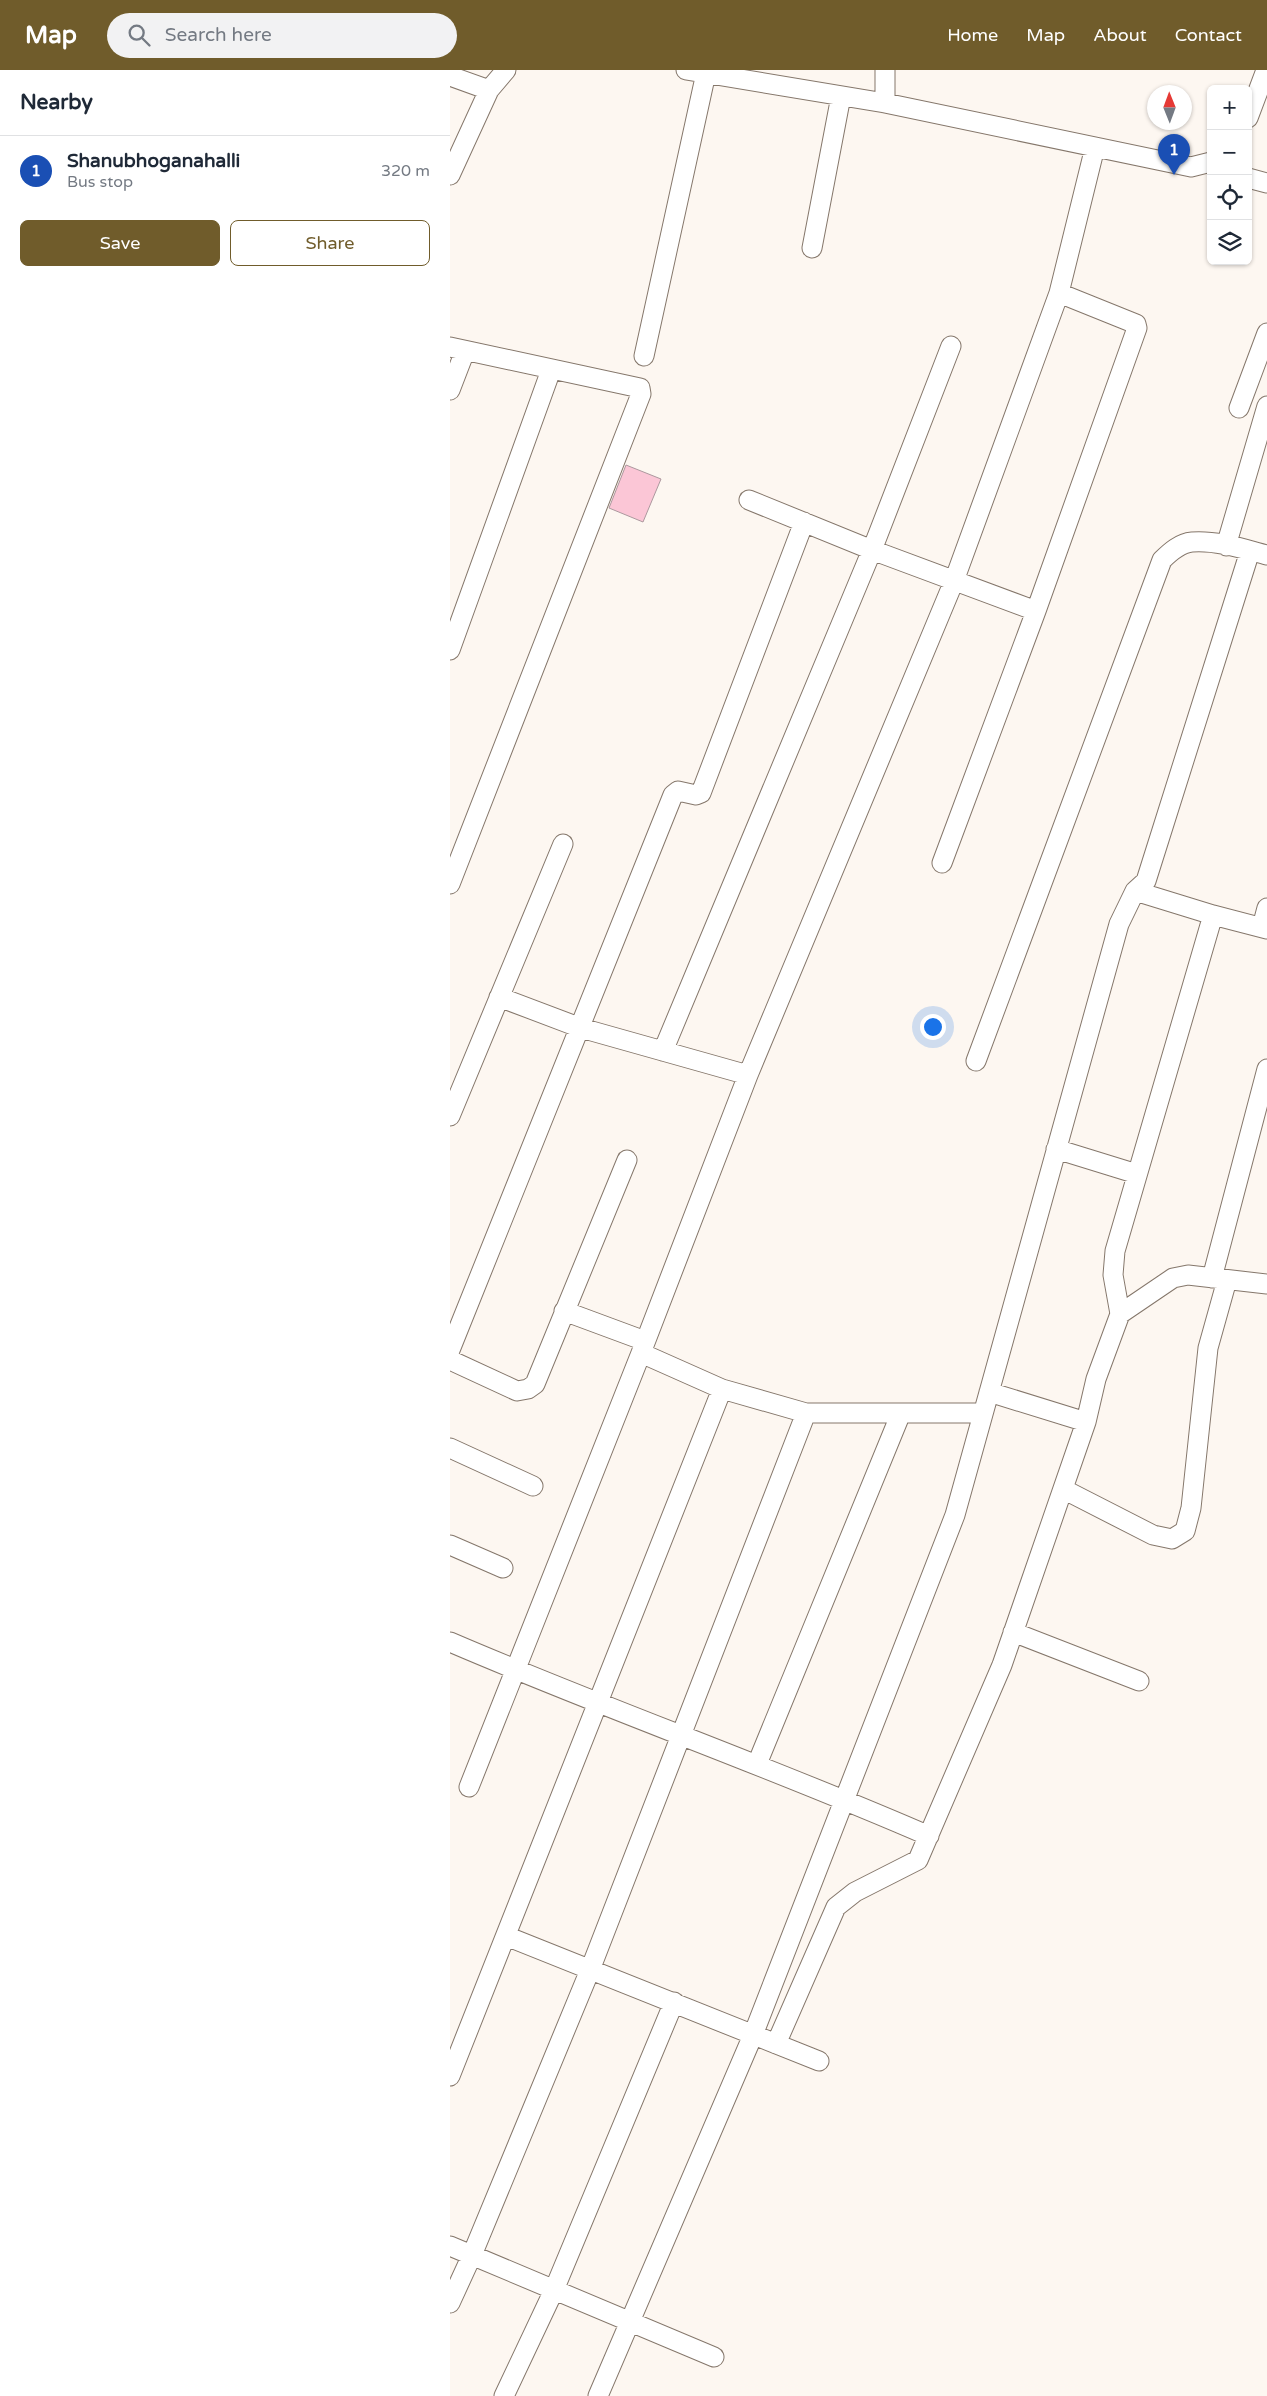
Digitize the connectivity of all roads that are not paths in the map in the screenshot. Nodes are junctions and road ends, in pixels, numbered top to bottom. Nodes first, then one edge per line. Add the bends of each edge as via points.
1 (506, 70) edge
2 (686, 70) edge
3 (885, 70) edge
4 (1266, 70) edge
5 (706, 73) junction
6 (450, 76) edge
7 (489, 90) junction
8 (841, 96) junction
9 (1262, 97) edge
10 (885, 103) junction
11 (1252, 112) edge
12 (1095, 147) junction
13 (1207, 163) edge
14 (450, 175) edge
15 (1252, 179) edge
16 (1267, 183) edge
17 (812, 248) dead end
18 (1059, 294) junction
19 (1267, 333) edge
20 (951, 346) dead end
21 (458, 348) edge
22 (644, 356) dead end
23 (551, 370) junction
24 (450, 390) edge
25 (1267, 406) edge
26 (1239, 408) dead end
27 (749, 500) dead end
28 (804, 522) junction
29 (1226, 546) junction
30 (872, 550) junction
31 (1259, 553) edge
32 (954, 581) junction
33 (1036, 611) junction
34 (450, 650) edge
35 (563, 844) dead end
36 (942, 863) dead end
37 (450, 884) edge
38 (1135, 891) junction
39 (1267, 908) edge
40 (1213, 916) junction
41 (1264, 928) edge
42 (499, 997) junction
43 (581, 1028) junction
44 (663, 1051) junction
45 (976, 1061) dead end
46 (1267, 1069) edge
47 (748, 1075) junction
48 (450, 1116) edge
49 (1056, 1149) junction
50 (626, 1160) dead end
51 (1137, 1174) junction
52 (1219, 1279) junction
53 (1267, 1284) edge
54 (564, 1312) junction
55 (1120, 1314) junction
56 (643, 1347) junction
57 (450, 1350) edge
58 (450, 1360) edge
59 (722, 1389) junction
60 (989, 1392) junction
61 (806, 1413) junction
62 (901, 1413) junction
63 (983, 1413) junction
64 (1086, 1422) junction
65 (450, 1448) edge
66 (533, 1486) dead end
67 (1063, 1489) junction
68 (450, 1545) edge
69 (503, 1568) dead end
70 (1013, 1632) junction
71 (450, 1642) edge
72 (517, 1671) junction
73 (1139, 1681) dead end
74 (598, 1704) junction
75 (682, 1734) junction
76 (757, 1764) junction
77 (469, 1787) dead end
78 (846, 1800) junction
79 (929, 1836) junction
80 (506, 1936) junction
81 (590, 1970) junction
82 (674, 2002) junction
83 (753, 2035) junction
84 (776, 2044) junction
85 (819, 2061) dead end
86 (450, 2076) edge
87 (450, 2246) edge
88 (472, 2255) junction
89 (554, 2290) junction
90 (450, 2303) edge
91 (631, 2321) junction
92 (714, 2357) dead end
93 (504, 2396) edge
94 (598, 2396) edge

1 - 7 street
2 - 5 street
3 - 10 street
4 - 9 street
5 - 8 street
5 - 22 street
6 - 7 street
7 - 14 street
8 - 10 street
8 - 17 street
9 - 11 street
10 - 12 street
12 - 13 street via 1191,167
12 - 18 street
15 - 16 street
18 - 32 street
18 - 33 street via 1136,324 1138,328
19 - 26 street
20 - 30 street
21 - 23 street
21 - 24 street
23 - 34 street
23 - 37 street via 640,388 641,394
25 - 29 street
27 - 28 street
28 - 30 street
28 - 43 street via 701,793 678,791 672,795
29 - 31 street
29 - 45 street via 1191,542 1174,548 1162,560
30 - 32 street
30 - 44 street
31 - 38 street via 1146,880
32 - 33 street
32 - 47 street
33 - 36 street
35 - 42 street
38 - 40 street
38 - 49 street via 1119,924
39 - 41 street
40 - 41 street
40 - 51 street
42 - 43 street
42 - 48 street
43 - 44 street
43 - 57 street
44 - 47 street
46 - 52 street
47 - 56 street
49 - 51 street
49 - 60 street
50 - 54 street
51 - 55 street via 1115,1251 1113,1276
52 - 53 street
52 - 55 street via 1188,1275 1172,1278
52 - 67 street via 1208,1348 1191,1508 1185,1531 1172,1539 1154,1535
54 - 56 street
54 - 58 street via 535,1384 528,1388 517,1391
55 - 64 street via 1096,1379
56 - 59 street
56 - 72 street
59 - 61 street
59 - 74 street
60 - 63 street
60 - 64 street
61 - 62 street
61 - 75 street
62 - 63 street
62 - 76 street
63 - 78 street via 954,1515
64 - 67 street
65 - 66 street
67 - 70 street
68 - 69 street
70 - 73 street
70 - 79 street
71 - 72 street
72 - 74 street
72 - 77 street
74 - 75 street
74 - 80 street
75 - 76 street
75 - 81 street
76 - 78 street
78 - 79 street
78 - 83 street
79 - 84 street via 918,1860 855,1892 836,1907
80 - 81 street
80 - 86 street
81 - 82 street
81 - 88 street
82 - 83 street
82 - 89 street
83 - 84 street
83 - 91 street
84 - 85 street
87 - 88 street
88 - 89 street
88 - 90 street
89 - 91 street
89 - 93 street
91 - 92 street
91 - 94 street

